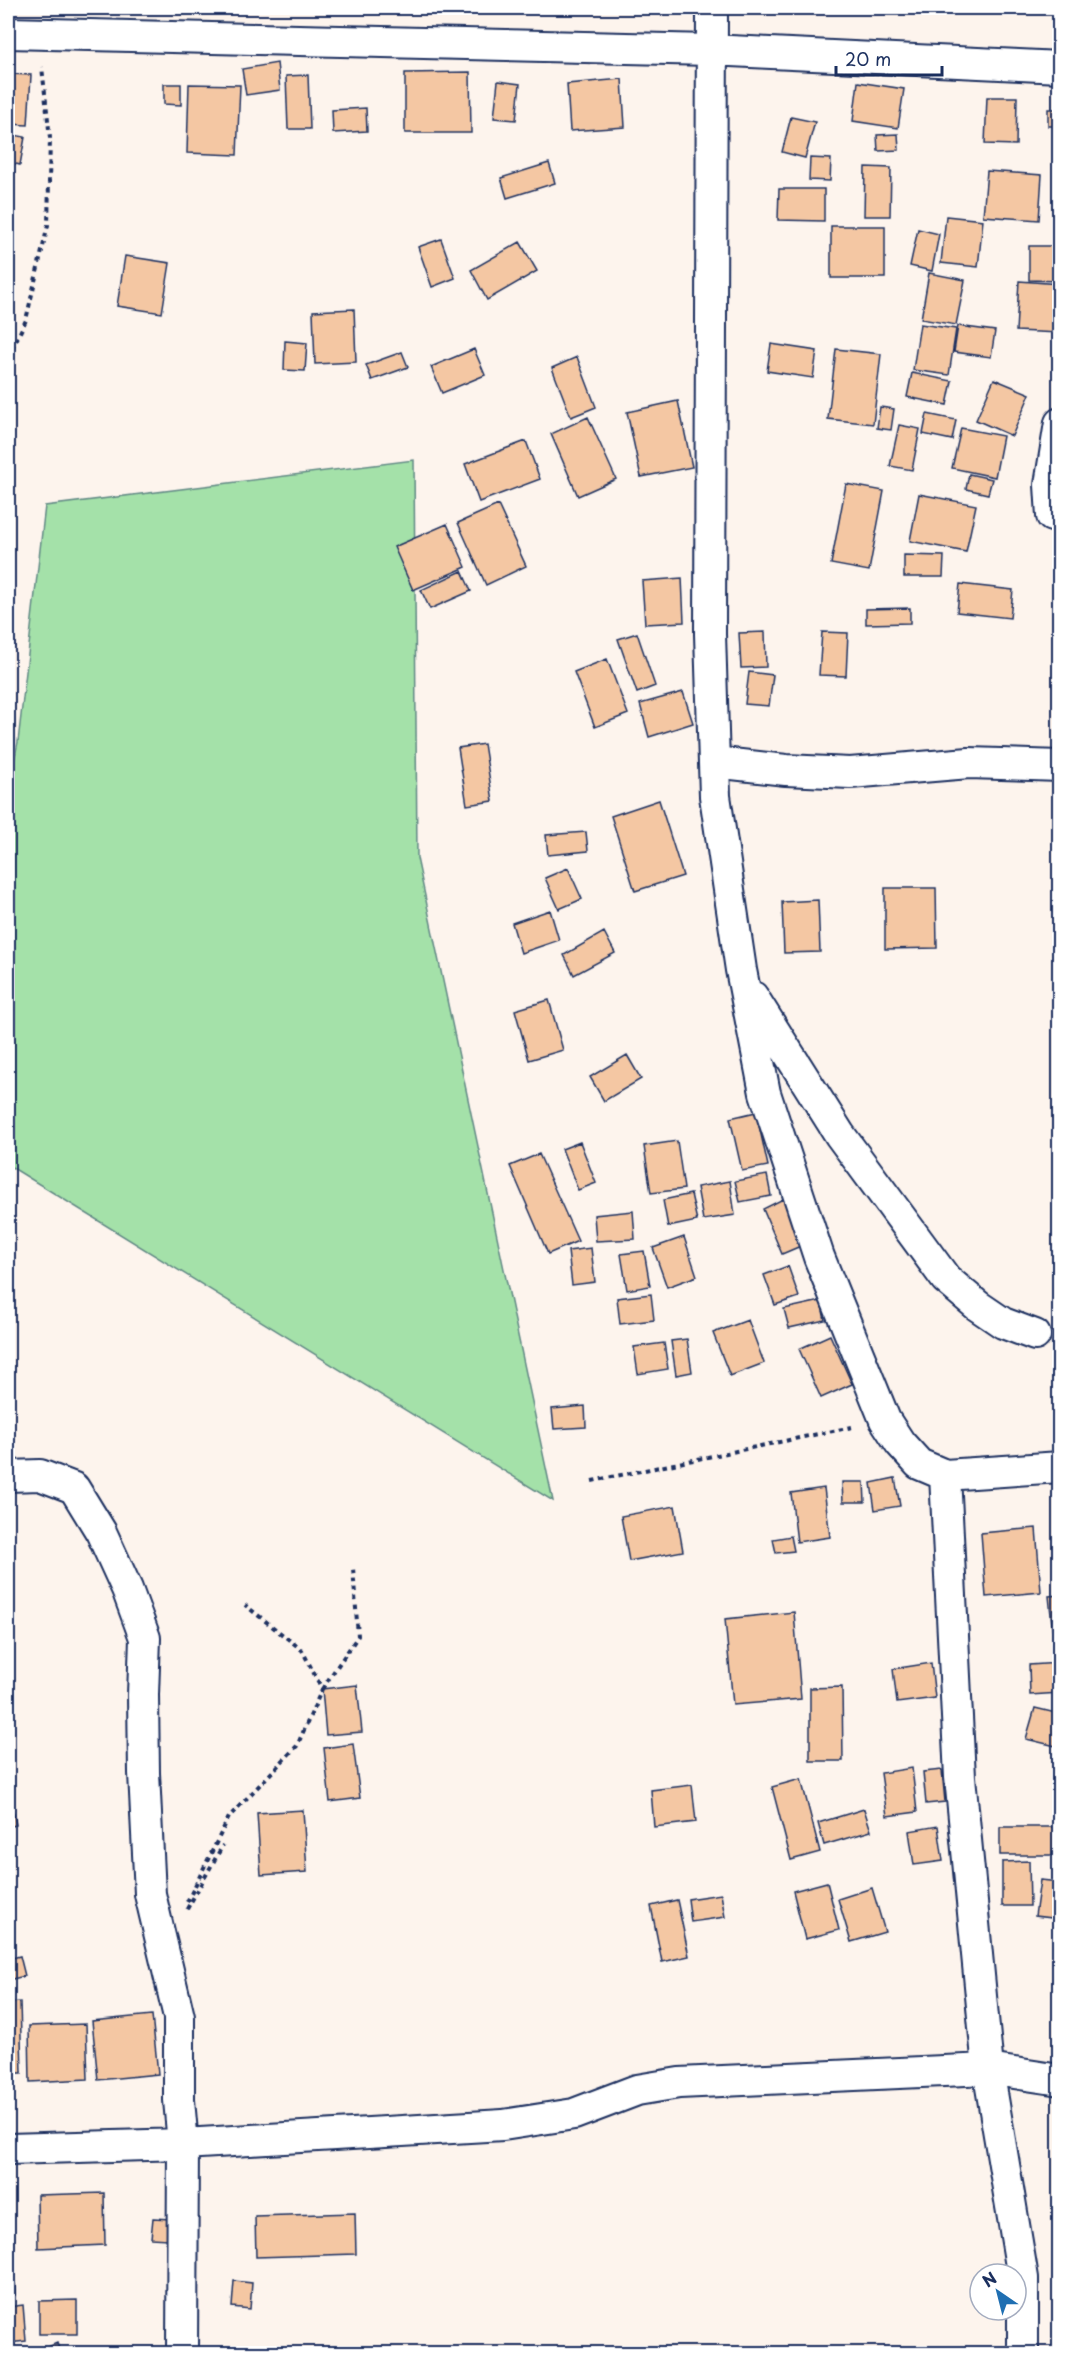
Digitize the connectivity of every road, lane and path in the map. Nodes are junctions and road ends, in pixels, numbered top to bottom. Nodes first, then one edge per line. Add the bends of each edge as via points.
1 (712, 8) edge
2 (38, 21) edge
3 (8, 33) edge
4 (710, 50) junction
5 (1059, 67) edge
6 (8, 357) edge
7 (1059, 423) edge
8 (1052, 516) dead end
9 (714, 762) junction
10 (1059, 766) edge
11 (744, 981) junction
12 (1035, 1335) dead end
13 (885, 1420) junction
14 (1059, 1467) edge
15 (945, 1475) junction
16 (8, 1476) edge
17 (592, 1481) dead end
18 (353, 1568) dead end
19 (245, 1605) dead end
20 (322, 1689) junction
21 (223, 1845) dead end
22 (164, 1952) junction
23 (988, 2069) junction
24 (1059, 2080) edge
25 (183, 2144) junction
26 (8, 2149) edge
27 (182, 2354) edge
28 (1023, 2354) edge

1 - 4 street
2 - 3 street
2 - 4 street
2 - 6 path via 50,138 48,225 26,320
4 - 5 street
4 - 9 street via 710,634
7 - 8 street via 1050,484
9 - 10 street via 850,773 969,763
9 - 11 street via 715,796
11 - 12 street via 840,1135 946,1279 1003,1323
11 - 13 street via 765,1093 819,1257
13 - 15 street via 919,1464
13 - 17 path
14 - 15 street
15 - 23 street via 960,1778
16 - 22 street via 40,1475 74,1488 101,1532 145,1638 144,1773 150,1894
18 - 20 path via 358,1636
19 - 20 path via 302,1650
20 - 22 path via 297,1746 229,1817
21 - 22 path
22 - 25 street via 179,2017
23 - 24 street
23 - 25 street via 680,2083 638,2090 574,2114 503,2125
23 - 28 street via 1023,2278
25 - 26 street
25 - 27 street

